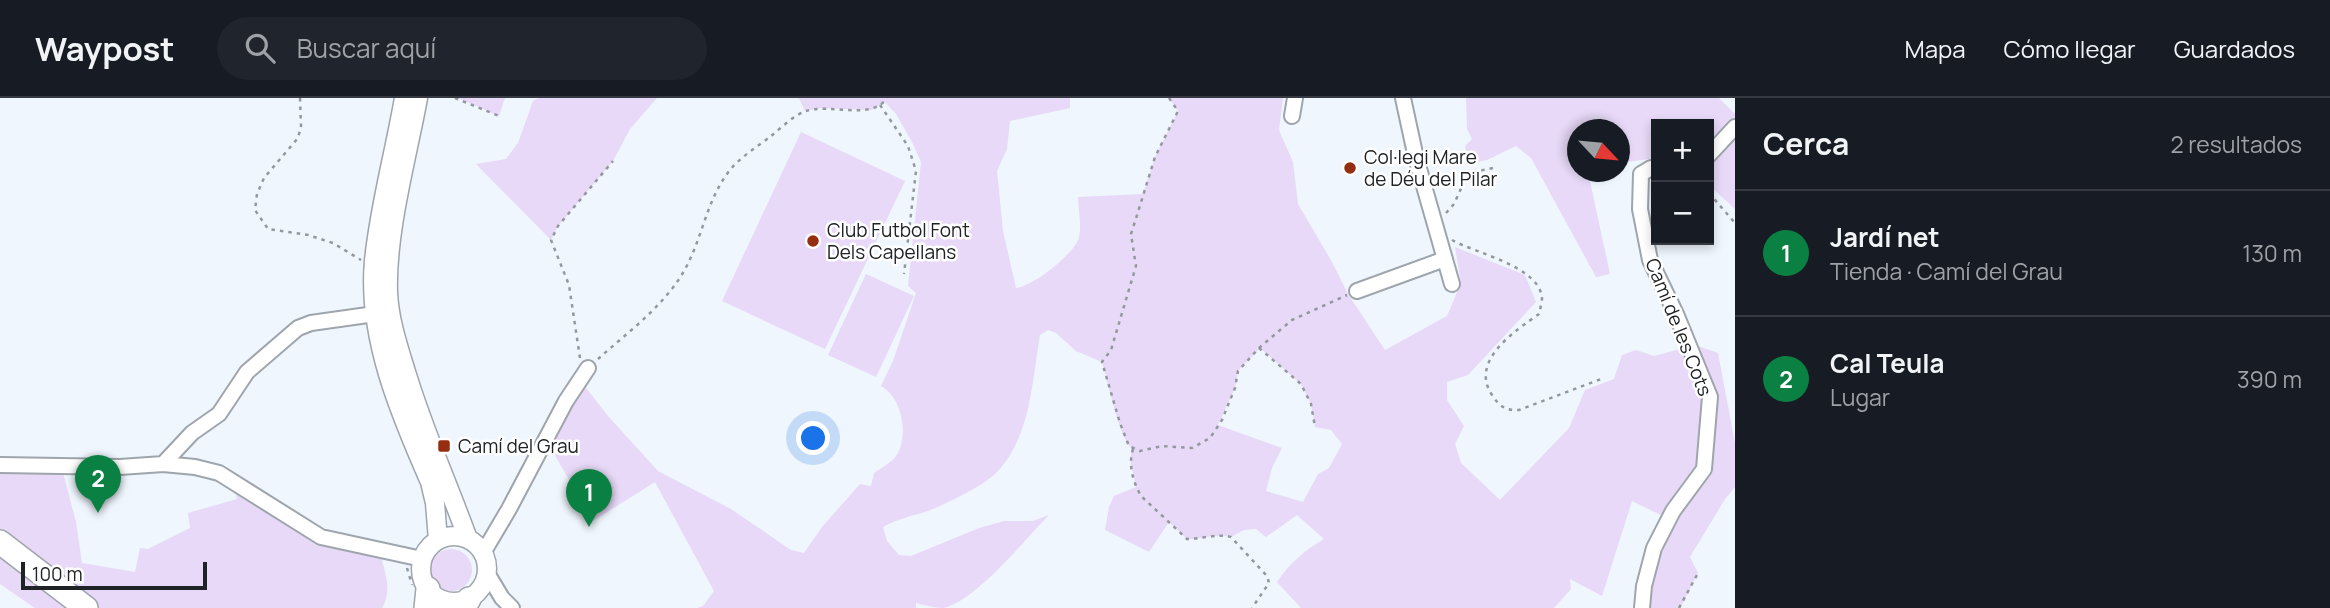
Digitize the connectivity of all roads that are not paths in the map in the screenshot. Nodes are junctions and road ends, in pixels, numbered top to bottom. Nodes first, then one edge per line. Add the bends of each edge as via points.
1 (404, 98) edge
2 (418, 98) edge
3 (1295, 98) edge
4 (1403, 98) edge
5 (1292, 116) dead end
6 (1735, 127) edge
7 (1714, 150) edge
8 (1651, 167) edge
9 (1445, 259) junction
10 (1451, 284) dead end
11 (1357, 291) road end
12 (375, 314) junction
13 (586, 370) road end
14 (163, 464) junction
15 (0, 466) edge
16 (468, 539) junction
17 (438, 540) junction
18 (0, 542) edge
19 (483, 553) junction
20 (422, 559) junction
21 (0, 562) edge
22 (487, 573) junction
23 (431, 601) edge
24 (72, 604) edge
25 (461, 604) edge
26 (93, 608) edge
27 (512, 608) edge
28 (1642, 608) edge

1 - 12 street via 374,261
2 - 16 street via 394,224 388,293 400,354 418,410
3 - 5 street
4 - 9 street
6 - 7 street
8 - 28 street, Camí de les Cots via 1641,174 1640,209 1650,260 1710,397 1704,469 1673,511 1654,548
9 - 10 street
9 - 11 street
12 - 14 street via 298,328 247,372 219,414 192,433
12 - 17 street via 384,359 430,482
13 - 19 street
14 - 15 street
14 - 20 street via 219,472 321,537
16 - 17 street
16 - 19 street
17 - 20 street
18 - 24 highway
19 - 22 street
20 - 23 street via 422,578
21 - 24 highway
22 - 25 street via 481,588
22 - 27 street
23 - 25 street
24 - 26 highway

